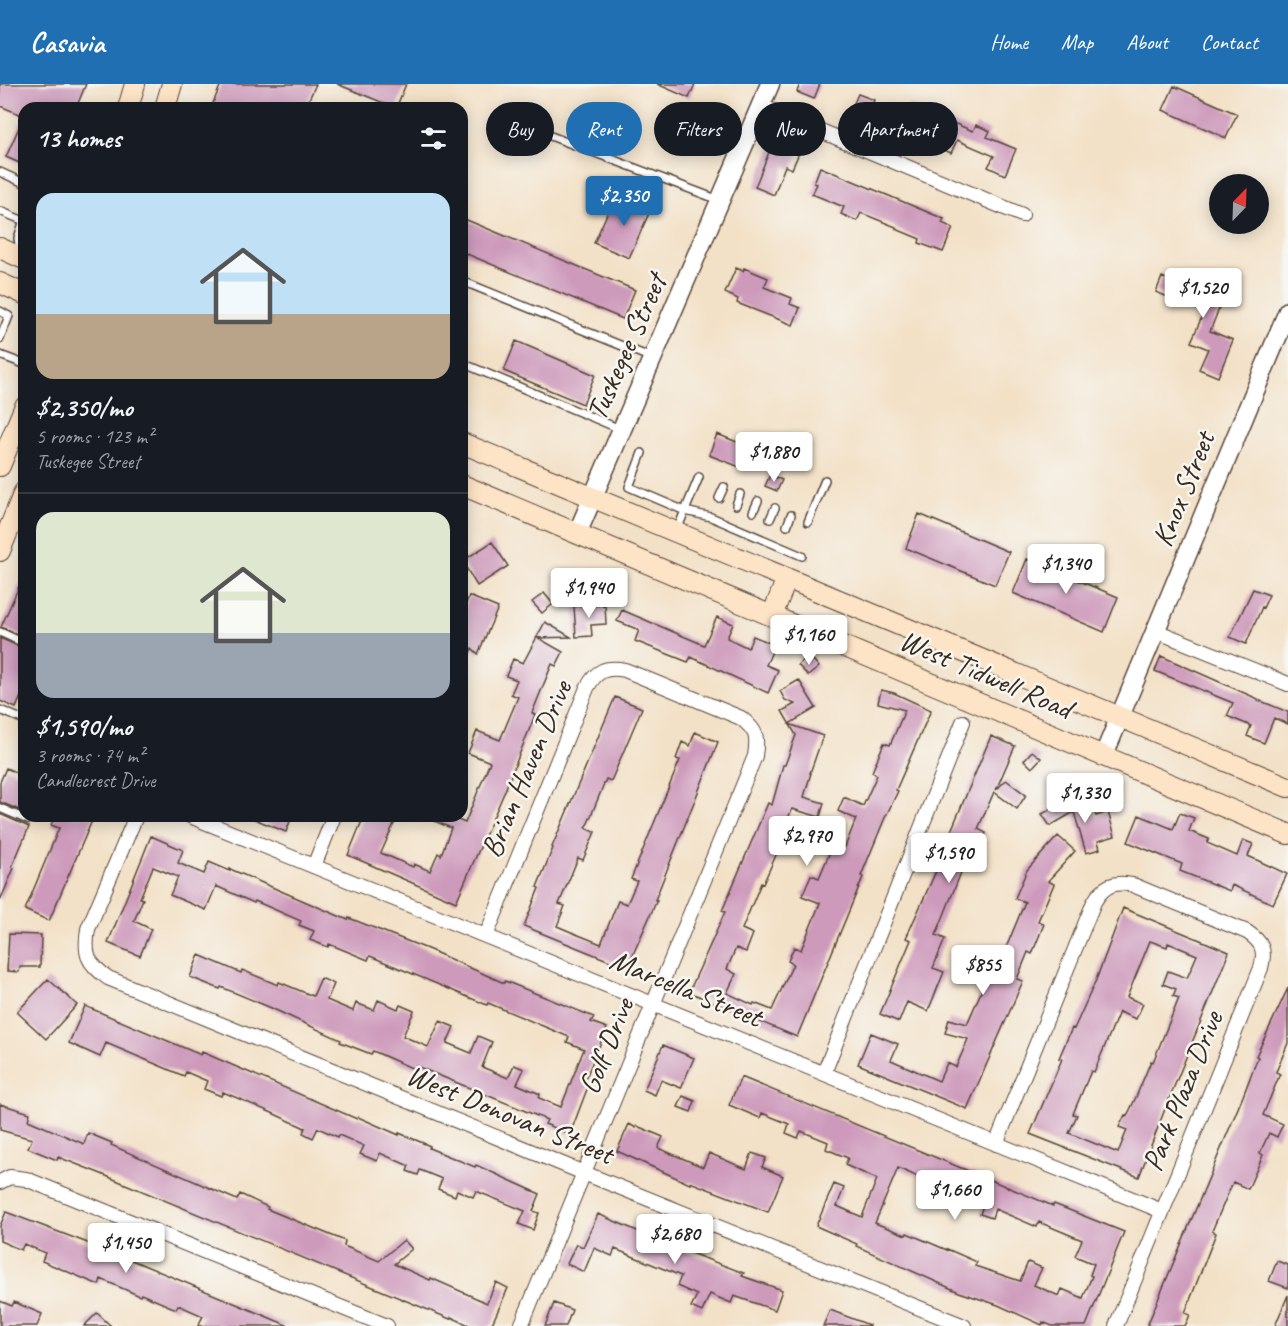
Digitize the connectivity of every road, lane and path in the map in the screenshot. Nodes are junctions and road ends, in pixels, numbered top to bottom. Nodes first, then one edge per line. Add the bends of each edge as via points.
1 (135, 84) edge
2 (172, 84) edge
3 (770, 84) edge
4 (130, 102) edge
5 (167, 102) edge
6 (763, 102) edge
7 (754, 122) edge
8 (826, 133) edge
9 (554, 137) edge
10 (0, 172) edge
11 (18, 180) edge
12 (720, 201) junction
13 (0, 211) edge
14 (1022, 215) dead end
15 (18, 218) edge
16 (0, 248) edge
17 (18, 257) edge
18 (0, 283) edge
19 (468, 283) edge
20 (18, 291) edge
21 (0, 311) edge
22 (1288, 311) edge
23 (0, 339) edge
24 (0, 355) edge
25 (652, 358) junction
26 (18, 362) edge
27 (468, 366) edge
28 (18, 422) edge
29 (621, 430) junction
30 (468, 446) edge
31 (642, 453) dead end
32 (0, 466) edge
33 (699, 477) dead end
34 (825, 480) dead end
35 (724, 487) dead end
36 (468, 488) edge
37 (740, 494) dead end
38 (719, 498) dead end
39 (592, 499) junction
40 (758, 501) dead end
41 (736, 505) dead end
42 (18, 507) edge
43 (774, 508) dead end
44 (685, 511) junction
45 (753, 512) dead end
46 (791, 515) dead end
47 (770, 519) dead end
48 (808, 522) dead end
49 (787, 526) dead end
50 (676, 533) junction
51 (577, 534) junction
52 (782, 538) dead end
53 (778, 546) junction
54 (0, 551) edge
55 (802, 556) dead end
56 (787, 578) junction
57 (772, 616) junction
58 (1156, 631) junction
59 (0, 632) edge
60 (18, 640) edge
61 (1288, 684) edge
62 (680, 693) joint
63 (0, 710) edge
64 (18, 718) edge
65 (1119, 718) junction
66 (963, 722) dead end
67 (1104, 755) junction
68 (1288, 788) edge
69 (0, 808) edge
70 (18, 816) edge
71 (133, 822) edge
72 (205, 822) edge
73 (332, 822) edge
74 (1288, 834) edge
75 (314, 866) junction
76 (486, 936) junction
77 (652, 1004) junction
78 (824, 1073) junction
79 (996, 1144) junction
80 (584, 1173) junction
81 (0, 1182) edge
82 (1162, 1211) junction
83 (387, 1326) edge
84 (521, 1326) edge
85 (964, 1326) edge
86 (1116, 1326) edge

1 - 4 main road
2 - 5 main road
3 - 6 street, Tuskegee Street
7 - 12 street, Tuskegee Street
8 - 14 street
9 - 12 lane
10 - 11 lane
12 - 25 street, Tuskegee Street
13 - 15 lane
16 - 17 main road
18 - 20 main road
19 - 25 lane
21 - 23 lane via 9,316
22 - 58 street, Knox Street
24 - 26 lane
25 - 29 street, Tuskegee Street
27 - 29 lane
28 - 32 main road
29 - 39 street, Tuskegee Street
30 - 39 main road, West Tidwell Road
31 - 44 lane via 628,487
33 - 44 lane
34 - 48 lane
35 - 38 lane
36 - 51 main road, West Tidwell Road
37 - 41 lane
39 - 50 main road, West Tidwell Road
39 - 51 street, Tuskegee Street
40 - 45 lane
42 - 54 main road
43 - 47 lane
44 - 50 lane
44 - 53 lane via 712,514
46 - 49 lane
50 - 56 main road, West Tidwell Road
51 - 57 main road, West Tidwell Road
52 - 53 lane
53 - 55 lane
56 - 57 main road
56 - 65 main road, West Tidwell Road
57 - 67 main road, West Tidwell Road
58 - 61 street
58 - 65 street, Knox Street
59 - 60 lane
62 - 76 street, Brian Haven Drive via 612,667 593,677
62 - 77 street, Golf Drive via 741,718 752,728 757,740 755,756
63 - 64 lane
65 - 67 street, Knox Street
65 - 68 main road, West Tidwell Road
66 - 78 street
67 - 74 main road, West Tidwell Road
69 - 70 lane
71 - 80 street, West Donovan Street via 88,929 87,958 94,969
72 - 75 street, Marcella Street
73 - 75 street
75 - 76 street, Marcella Street
76 - 77 street, Marcella Street
77 - 78 street, Marcella Street
77 - 80 street, Golf Drive
78 - 79 street, Marcella Street
79 - 82 street, Marcella Street
79 - 82 street, Park Plaza Drive via 1099,892 1119,882 1133,885 1247,932 1259,940 1264,957
80 - 84 street, Golf Drive
80 - 85 street, West Donovan Street
81 - 83 street via 10,1177 26,1179
82 - 86 street, Park Plaza Drive

